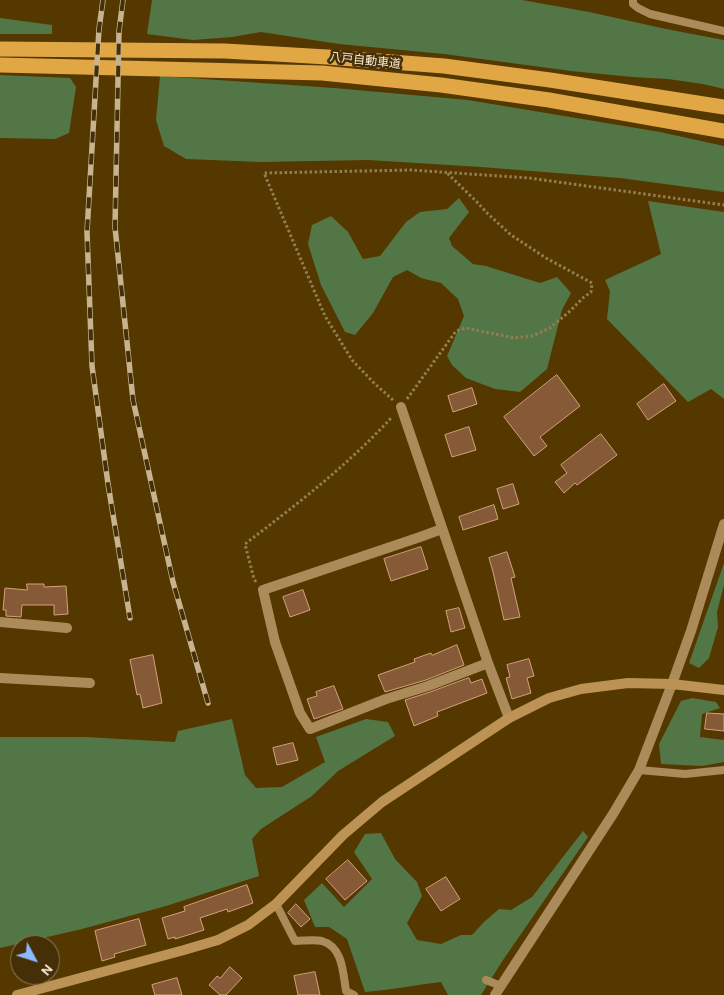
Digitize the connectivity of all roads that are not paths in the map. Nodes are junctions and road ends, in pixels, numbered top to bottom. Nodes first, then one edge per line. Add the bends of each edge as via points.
1 (633, 0) edge
2 (724, 31) edge
3 (0, 49) edge
4 (0, 65) edge
5 (724, 107) edge
6 (724, 131) edge
7 (401, 407) road end
8 (724, 524) edge
9 (442, 529) junction
10 (0, 622) edge
11 (68, 628) dead end
12 (488, 663) junction
13 (0, 678) edge
14 (90, 683) dead end
15 (672, 684) junction
16 (724, 690) edge
17 (509, 718) junction
18 (639, 770) junction
19 (724, 770) edge
20 (276, 904) junction
21 (486, 980) dead end
22 (501, 986) junction
23 (16, 995) edge
24 (354, 995) edge
25 (495, 995) edge

1 - 2 lane via 638,8 650,14
3 - 5 highway, 八戸自動車道 via 225,51 327,56 444,66
4 - 6 highway, 八戸自動車道 via 322,73 549,100
7 - 9 street
8 - 15 street
9 - 12 street
9 - 12 street via 263,590 275,642 300,713 310,729
10 - 11 street
12 - 17 street
13 - 14 street
15 - 16 street
15 - 17 street via 628,683 581,689 549,698
15 - 18 street
17 - 20 street via 382,802 343,835
18 - 19 lane via 685,774
18 - 22 street
20 - 23 street via 248,926 218,940
20 - 24 lane via 295,941 322,941 334,947 340,958 346,991
21 - 22 lane
22 - 25 street

